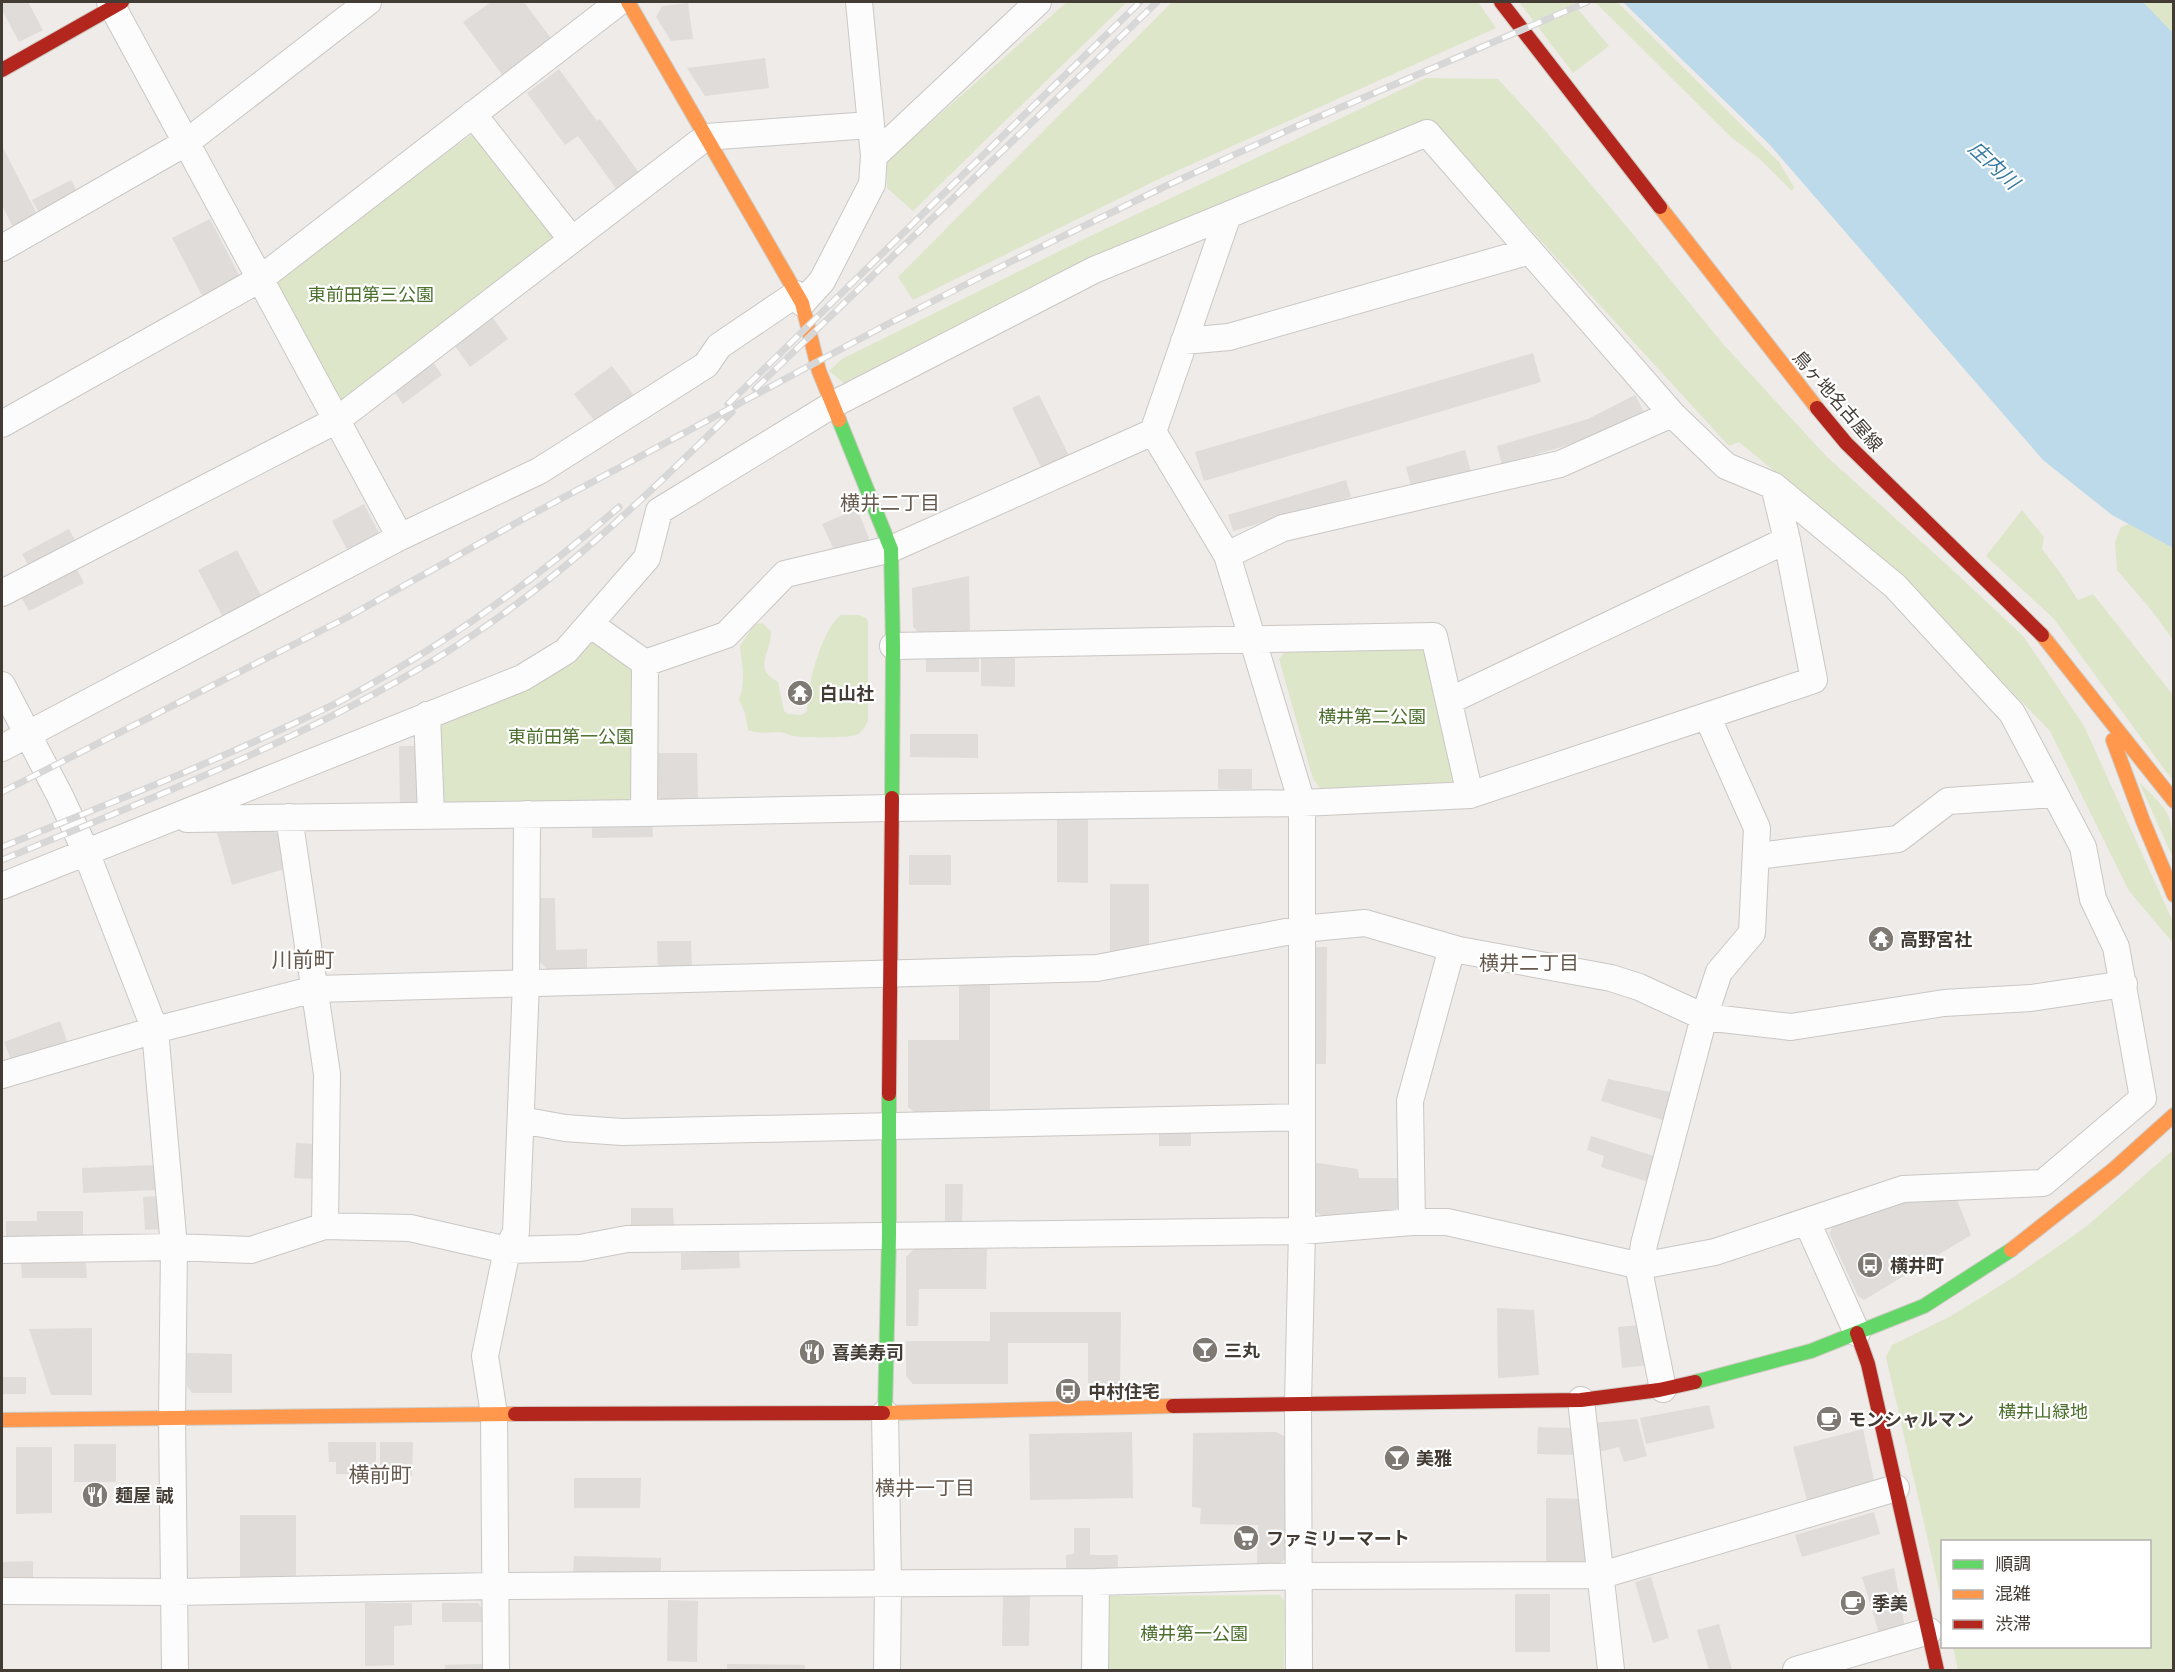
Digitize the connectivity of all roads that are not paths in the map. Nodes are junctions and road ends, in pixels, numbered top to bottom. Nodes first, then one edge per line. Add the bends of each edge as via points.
1 (368, 2) edge
2 (620, 2) edge
3 (628, 2) edge
4 (859, 2) edge
5 (1038, 2) edge
6 (1501, 2) edge
7 (115, 3) edge
8 (2, 70) edge
9 (473, 114) junction
10 (870, 125) junction
11 (706, 137) junction
12 (187, 142) junction
13 (874, 156) junction
14 (1228, 215) junction
15 (572, 240) junction
16 (2, 248) edge
17 (1530, 251) junction
18 (260, 279) junction
19 (799, 298) junction
20 (1184, 341) junction
21 (832, 405) junction
22 (1672, 414) junction
23 (337, 420) junction
24 (2, 424) edge
25 (1153, 432) junction
26 (1774, 486) junction
27 (400, 537) junction
28 (1787, 540) junction
29 (891, 549) junction
30 (1227, 555) junction
31 (2, 593) edge
32 (590, 624) junction
33 (1252, 639) junction
34 (893, 646) junction
35 (645, 663) junction
36 (2, 685) edge
37 (1449, 701) junction
38 (2103, 712) junction
39 (428, 715) junction
40 (1707, 716) junction
41 (28, 734) junction
42 (2, 748) edge
43 (2055, 794) junction
44 (1470, 795) junction
45 (2174, 801) edge
46 (1302, 803) junction
47 (892, 808) junction
48 (644, 813) junction
49 (431, 814) junction
50 (527, 814) junction
51 (289, 817) junction
52 (172, 819) junction
53 (86, 852) junction
54 (1757, 856) junction
55 (2, 886) edge
56 (2174, 895) edge
57 (1302, 929) junction
58 (1452, 948) junction
59 (889, 973) junction
60 (526, 984) junction
61 (2124, 984) junction
62 (315, 989) junction
63 (1704, 1017) junction
64 (155, 1030) junction
65 (2, 1075) edge
66 (2174, 1115) edge
67 (1301, 1118) junction
68 (521, 1120) junction
69 (889, 1125) junction
70 (1412, 1222) junction
71 (1807, 1222) junction
72 (325, 1226) junction
73 (1302, 1231) junction
74 (889, 1236) junction
75 (174, 1247) junction
76 (2, 1250) edge
77 (507, 1250) junction
78 (1641, 1266) junction
79 (1857, 1333) junction
80 (1663, 1389) junction
81 (1581, 1400) junction
82 (1298, 1403) junction
83 (885, 1413) junction
84 (494, 1414) junction
85 (172, 1418) junction
86 (2, 1420) edge
87 (1896, 1488) junction
88 (1602, 1575) junction
89 (1299, 1576) junction
90 (1095, 1582) junction
91 (888, 1584) junction
92 (495, 1586) junction
93 (2, 1592) edge
94 (174, 1592) junction
95 (1929, 1631) junction
96 (175, 1671) edge
97 (496, 1671) edge
98 (887, 1671) edge
99 (1095, 1671) edge
100 (1299, 1671) edge
101 (1611, 1671) edge
102 (1796, 1671) edge
103 (1937, 1671) edge

1 - 12 street
2 - 9 street
3 - 11 street
4 - 10 street
5 - 13 street
6 - 38 street, 鳥ヶ地名古屋線 via 1846,443 2035,627
7 - 8 street
7 - 12 street
9 - 15 street
9 - 18 street
10 - 11 street
10 - 13 street
11 - 15 street
11 - 19 street
12 - 16 street
12 - 18 street
13 - 19 street via 872,184 822,281
14 - 17 street via 1427,133
14 - 20 street
14 - 21 street via 1094,270
15 - 23 street
17 - 20 street via 1229,337
17 - 22 street
18 - 23 street
18 - 24 street
19 - 21 street
19 - 27 street via 719,346 706,365 539,471
20 - 25 street
21 - 29 street
21 - 32 street via 659,511 647,558
22 - 26 street via 1725,466
22 - 30 street via 1560,464 1283,528
23 - 27 street
23 - 31 street
25 - 29 street
25 - 30 street
26 - 28 street
26 - 43 street via 1895,586 2012,713
27 - 41 street
28 - 37 street
28 - 40 street via 1814,680
29 - 34 street
29 - 35 street via 785,573 726,635
30 - 33 street
32 - 35 street
32 - 39 street via 566,651 522,678
33 - 34 street
33 - 37 street via 1434,636
33 - 46 street
34 - 47 street
35 - 48 street
36 - 41 street
37 - 44 street
38 - 45 street, 鳥ヶ地名古屋線
38 - 56 street
39 - 49 street
39 - 52 street
40 - 44 street
40 - 54 street via 1757,828
41 - 42 street
41 - 53 street
43 - 54 street via 1948,801 1898,839
43 - 61 street via 2083,847 2093,899 2116,947
44 - 46 street
46 - 47 street
46 - 57 street
47 - 48 street
47 - 59 street
48 - 50 street
49 - 50 street
49 - 51 street
50 - 60 street
51 - 52 street
51 - 62 street
52 - 53 street
53 - 55 street
53 - 64 street
54 - 63 street via 1752,933 1719,972
57 - 58 street via 1365,923
57 - 59 street via 1097,968
57 - 67 street
58 - 63 street via 1611,978
58 - 70 street via 1410,1101
59 - 60 street
59 - 69 street
60 - 62 street
60 - 68 street
61 - 63 street via 2031,998 1944,1003 1791,1027
61 - 71 street via 2143,1098 2043,1183 1903,1189
62 - 64 street
62 - 72 street via 327,1074
63 - 78 street
64 - 65 street
64 - 75 street
66 - 79 street via 2021,1244 1924,1306
67 - 69 street
67 - 73 street
68 - 69 street via 622,1132
68 - 77 street via 516,1232
69 - 74 street
70 - 73 street
70 - 78 street via 1447,1222
71 - 78 street via 1715,1252
71 - 79 street
72 - 75 street via 251,1250
72 - 77 street via 411,1228
73 - 74 street
73 - 82 street
74 - 77 street via 627,1239 580,1248
74 - 83 street
75 - 76 street
75 - 85 street
77 - 84 street via 485,1356
78 - 80 street
79 - 80 street via 1811,1351
79 - 87 street via 1868,1364
80 - 81 street
81 - 82 street
81 - 88 street
82 - 83 street
82 - 89 street
83 - 84 street
83 - 91 street
84 - 85 street
84 - 92 street
85 - 86 street
85 - 94 street
87 - 88 street
87 - 95 street
88 - 89 street
88 - 101 street
89 - 90 street
89 - 100 street
90 - 91 street
90 - 99 street
91 - 92 street
91 - 98 street
92 - 94 street
92 - 97 street
93 - 94 street
94 - 96 street
95 - 102 street
95 - 103 street

